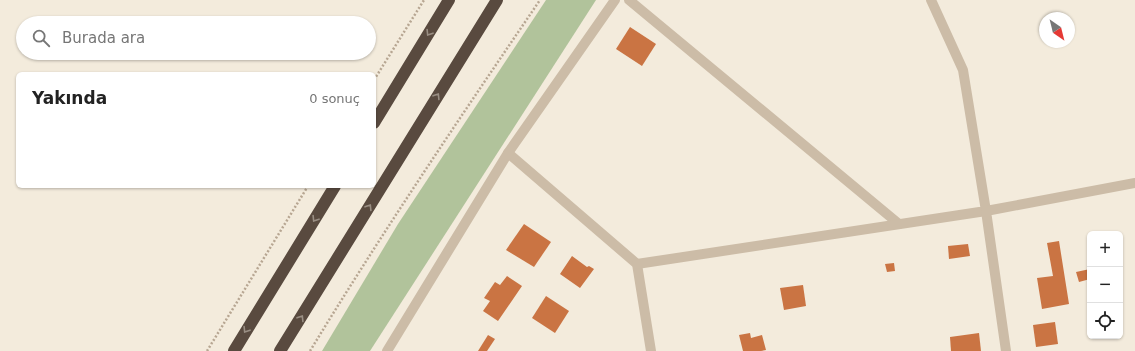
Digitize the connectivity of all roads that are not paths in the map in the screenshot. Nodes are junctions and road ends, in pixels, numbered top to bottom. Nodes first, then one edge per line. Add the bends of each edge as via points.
1 (449, 0) edge
2 (497, 0) edge
3 (615, 0) edge
4 (629, 0) edge
5 (931, 0) edge
6 (376, 119) edge
7 (508, 153) junction
8 (1135, 183) edge
9 (334, 188) edge
10 (986, 210) junction
11 (899, 224) junction
12 (637, 264) junction
13 (234, 351) edge
14 (280, 351) edge
15 (387, 351) edge
16 (650, 351) edge
17 (1006, 351) edge

1 -> 6 highway
14 -> 2 highway
3 - 7 street
4 - 11 street
5 - 10 street via 964,70
7 - 12 street
7 - 15 street
8 - 10 street
9 -> 13 highway
10 - 11 street
10 - 17 street
11 - 12 street
12 - 16 street

